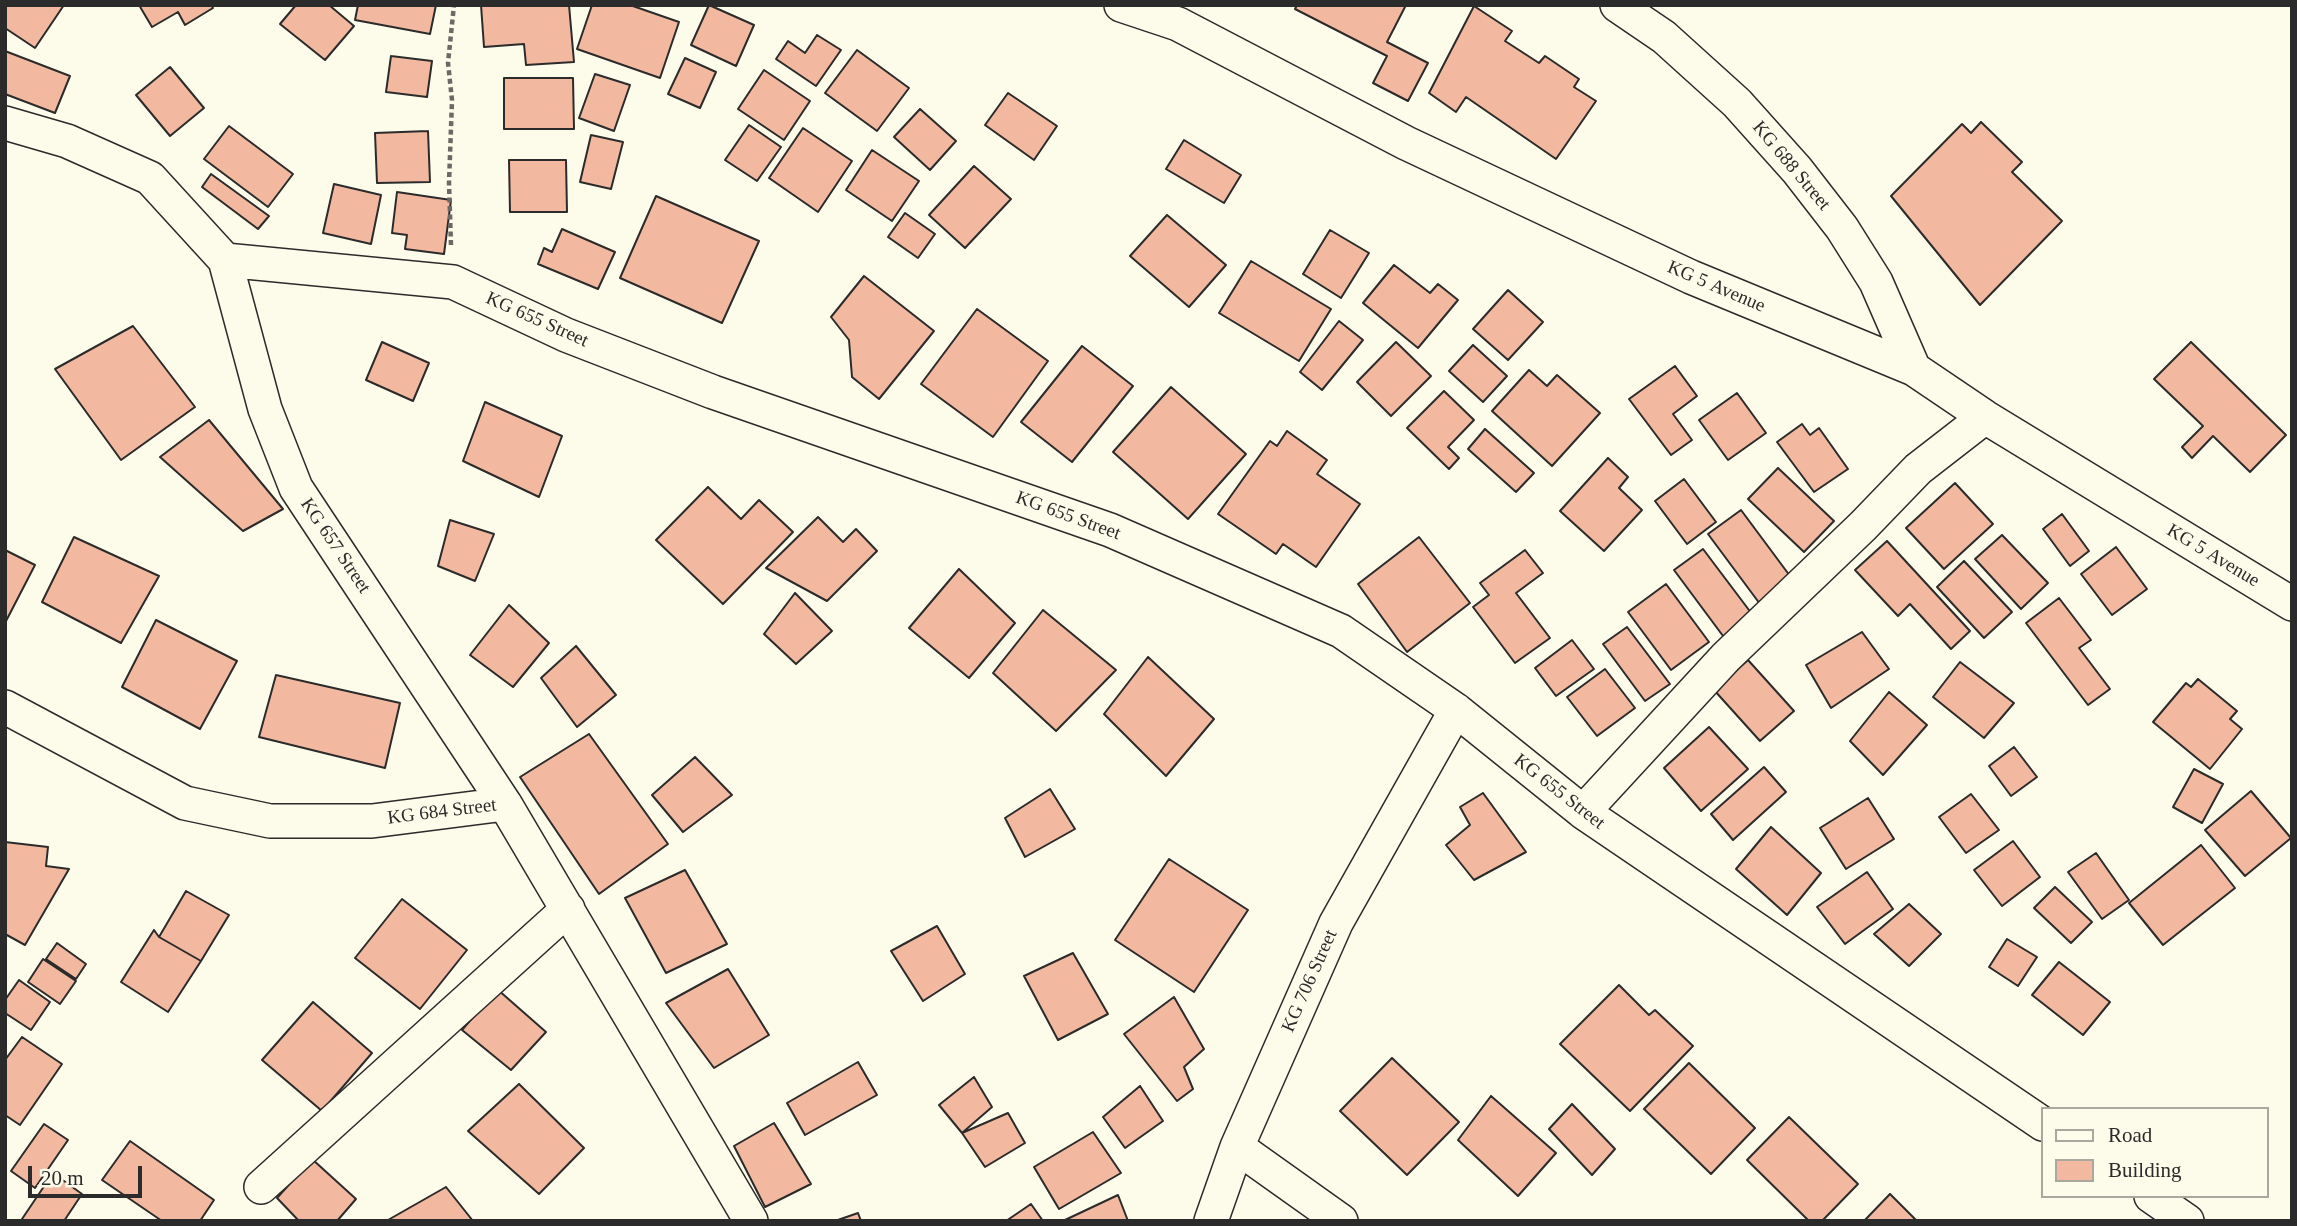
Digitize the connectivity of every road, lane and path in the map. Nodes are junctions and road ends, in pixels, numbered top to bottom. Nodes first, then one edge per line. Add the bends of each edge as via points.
1 (454, 5) edge
2 (1121, 5) edge
3 (1617, 5) edge
4 (5, 123) edge
5 (225, 260) junction
6 (453, 282) junction
7 (1914, 369) junction
8 (1985, 417) junction
9 (2292, 604) edge
10 (5, 708) edge
11 (1456, 710) junction
12 (505, 804) junction
13 (1583, 813) junction
14 (568, 909) junction
15 (2042, 1123) edge
16 (1237, 1147) junction
17 (261, 1186) dead end
18 (2154, 1198) edge
19 (751, 1221) edge
20 (1211, 1221) edge
21 (1341, 1221) edge
22 (2187, 1221) edge

1 - 6 path via 448,63
2 - 7 street, KG 5 Avenue via 1178,24 1406,144 1691,277
3 - 7 street, KG 688 Street via 1664,37 1737,103 1797,170 1876,282
4 - 5 street via 67,141 150,178
5 - 6 street, KG 655 Street
5 - 12 street, KG 657 Street via 265,409 296,488
6 - 11 street, KG 655 Street via 566,335 713,392 1110,530 1341,632
7 - 8 street, KG 5 Avenue
8 - 9 street, KG 5 Avenue
8 - 13 street via 1918,469 1726,657
10 - 12 street, KG 684 Street via 185,803 270,821 372,821
11 - 13 street, KG 655 Street
11 - 16 street, KG 706 Street via 1336,923
12 - 14 street, KG 684 Street
13 - 15 street, KG 655 Street
14 - 17 street
14 - 19 street, KG 684 Street
16 - 20 street, KG 706 Street
16 - 21 street
18 - 22 street

